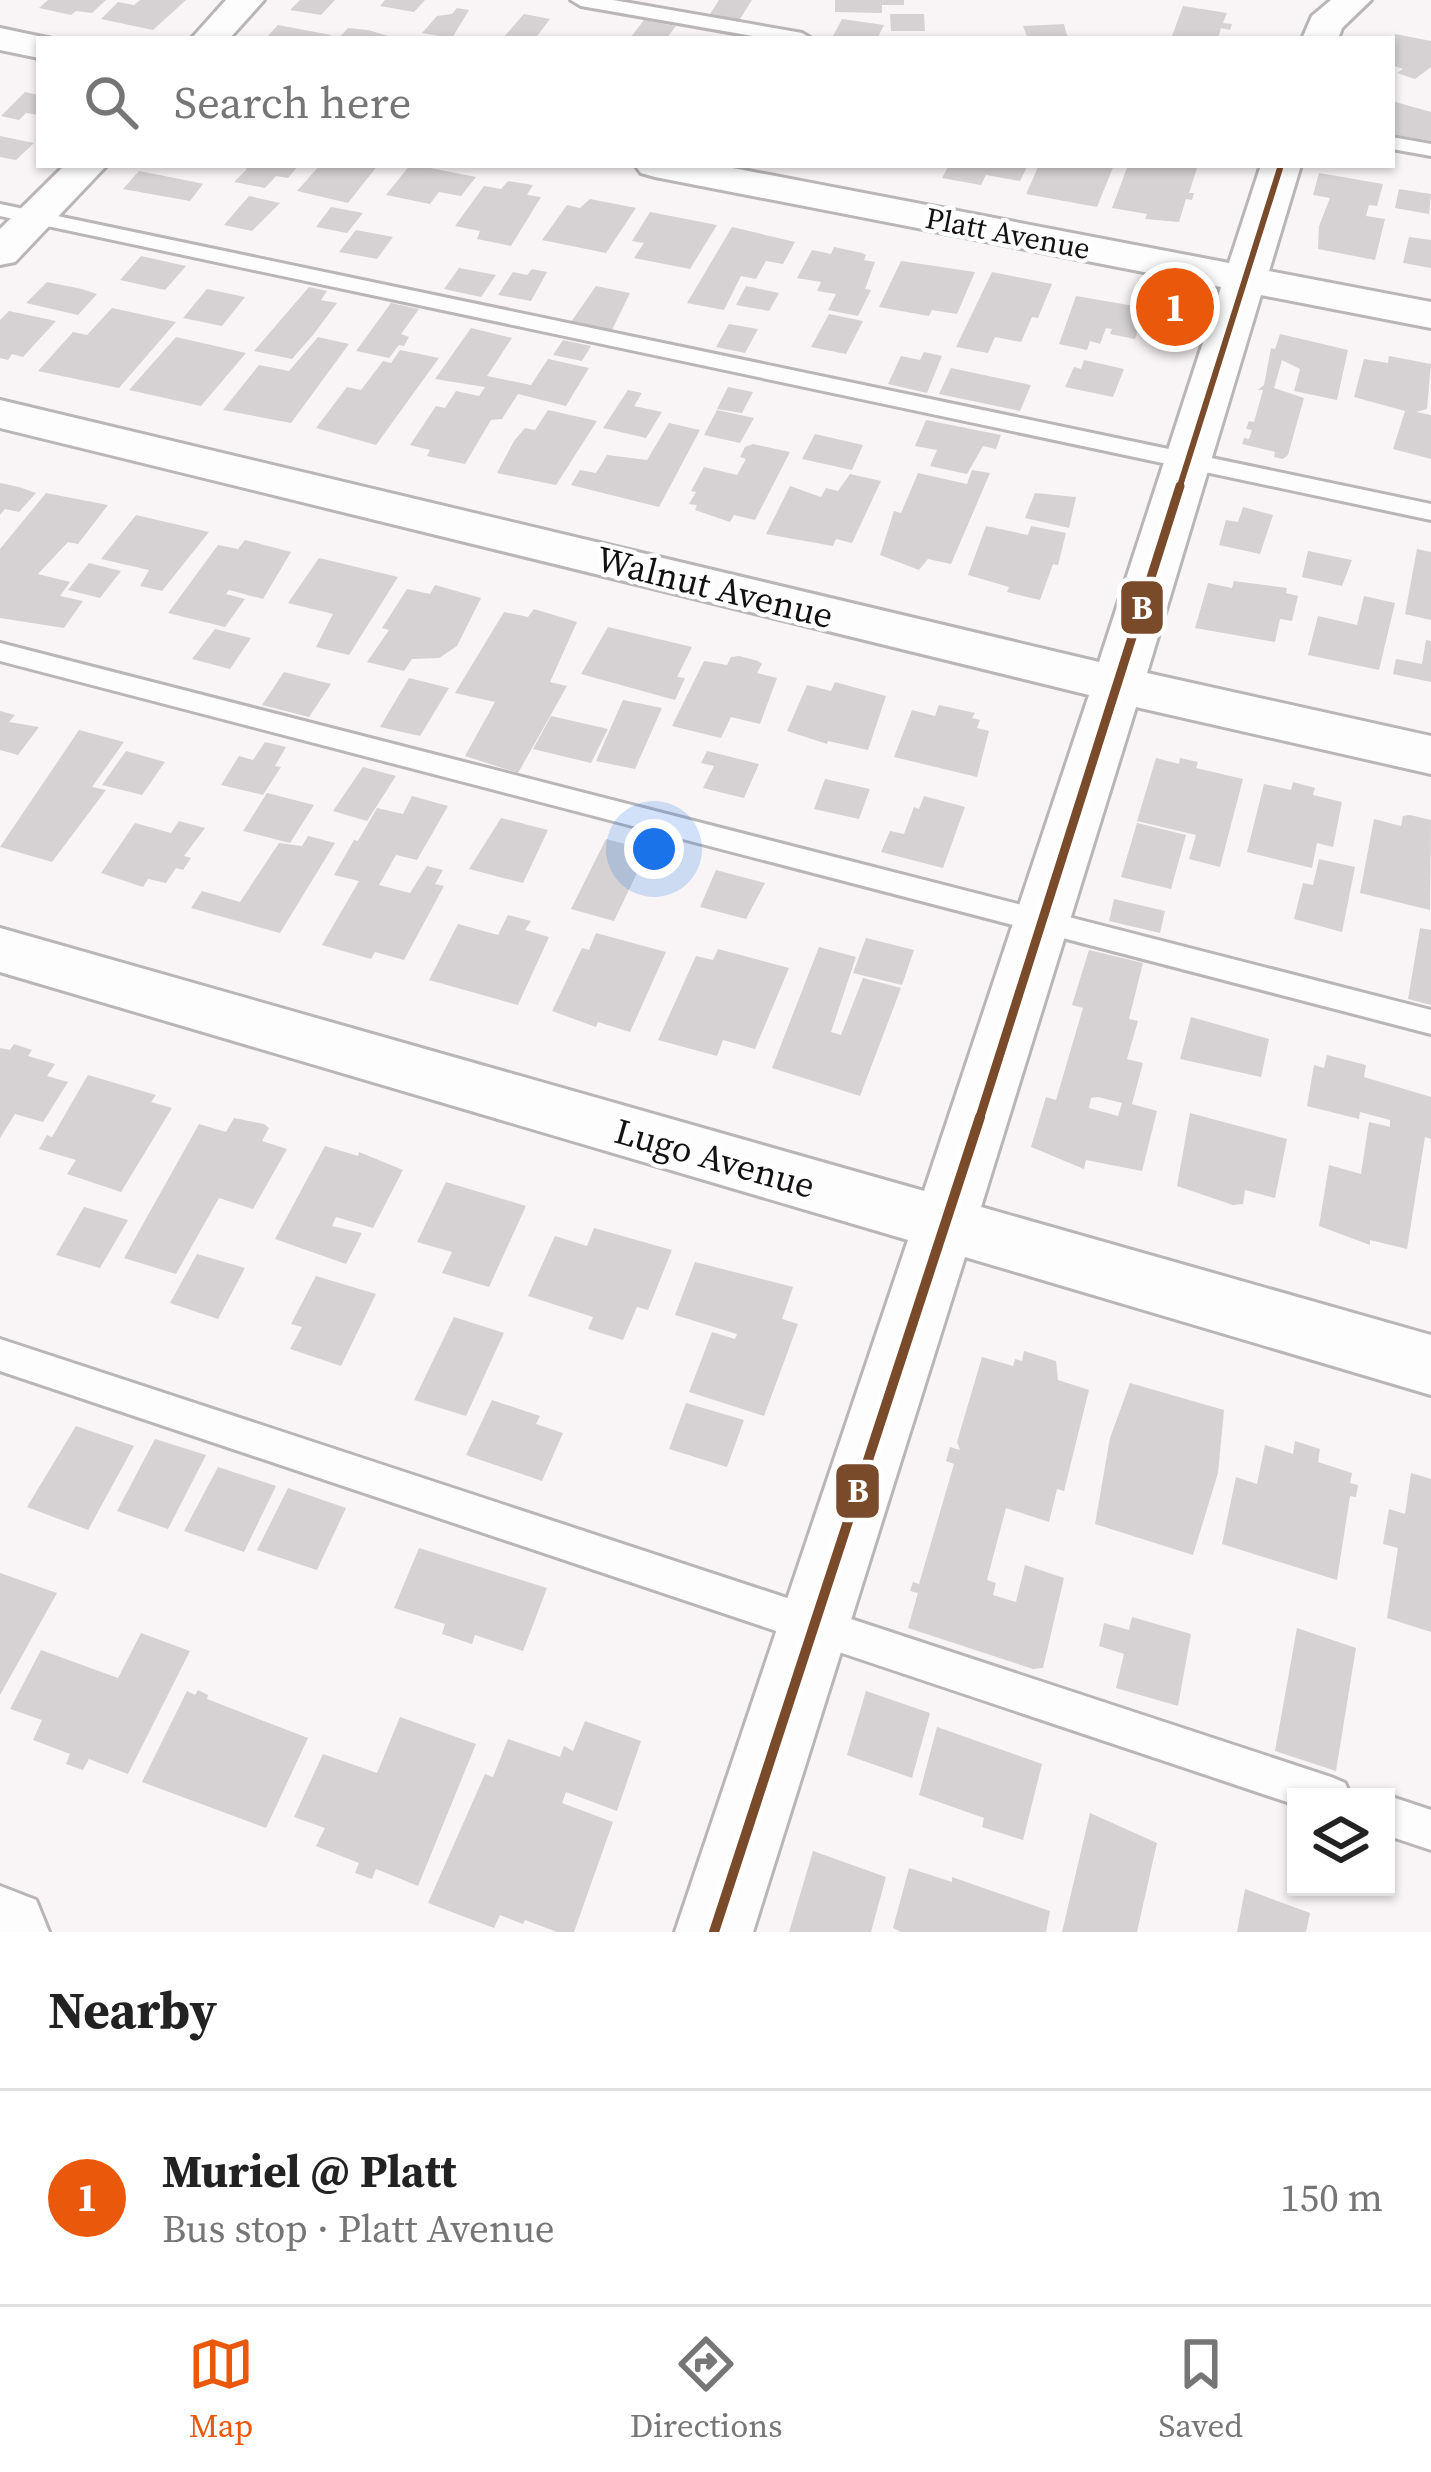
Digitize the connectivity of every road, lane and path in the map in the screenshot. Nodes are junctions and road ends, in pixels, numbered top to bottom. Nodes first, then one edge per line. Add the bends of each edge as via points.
1 (246, 0) edge
2 (581, 0) edge
3 (1353, 0) edge
4 (212, 36) edge
5 (785, 36) edge
6 (1321, 36) edge
7 (0, 39) edge
8 (36, 46) edge
9 (1395, 144) edge
10 (1431, 150) edge
11 (83, 168) edge
12 (670, 168) edge
13 (1280, 168) edge
14 (18, 213) edge
15 (0, 253) edge
16 (1244, 279) junction
17 (1431, 315) edge
18 (0, 414) edge
19 (1190, 462) junction
20 (1431, 512) edge
21 (0, 652) edge
22 (1119, 685) junction
23 (1431, 755) edge
24 (1043, 922) junction
25 (0, 950) edge
26 (1431, 1022) edge
27 (944, 1225) junction
28 (0, 1355) edge
29 (1431, 1365) edge
30 (813, 1627) junction
31 (1304, 1788) edge
32 (1395, 1818) edge
33 (1431, 1830) edge
34 (714, 1932) edge

1 - 4 street
2 - 5 lane
3 - 6 street
7 - 8 street
9 - 10 lane
11 - 14 street
12 - 16 street, Platt Avenue
13 - 16 street
14 - 15 street
14 - 19 lane
16 - 17 street, Platt Avenue
16 - 19 street
18 - 22 street, Walnut Avenue
19 - 20 lane
19 - 22 street
21 - 24 lane
22 - 23 street, Walnut Avenue
22 - 24 street
24 - 26 lane
24 - 27 street
25 - 27 street, Lugo Avenue
27 - 29 street, Lugo Avenue
27 - 30 street
28 - 30 lane
30 - 31 lane
30 - 34 street
32 - 33 lane

